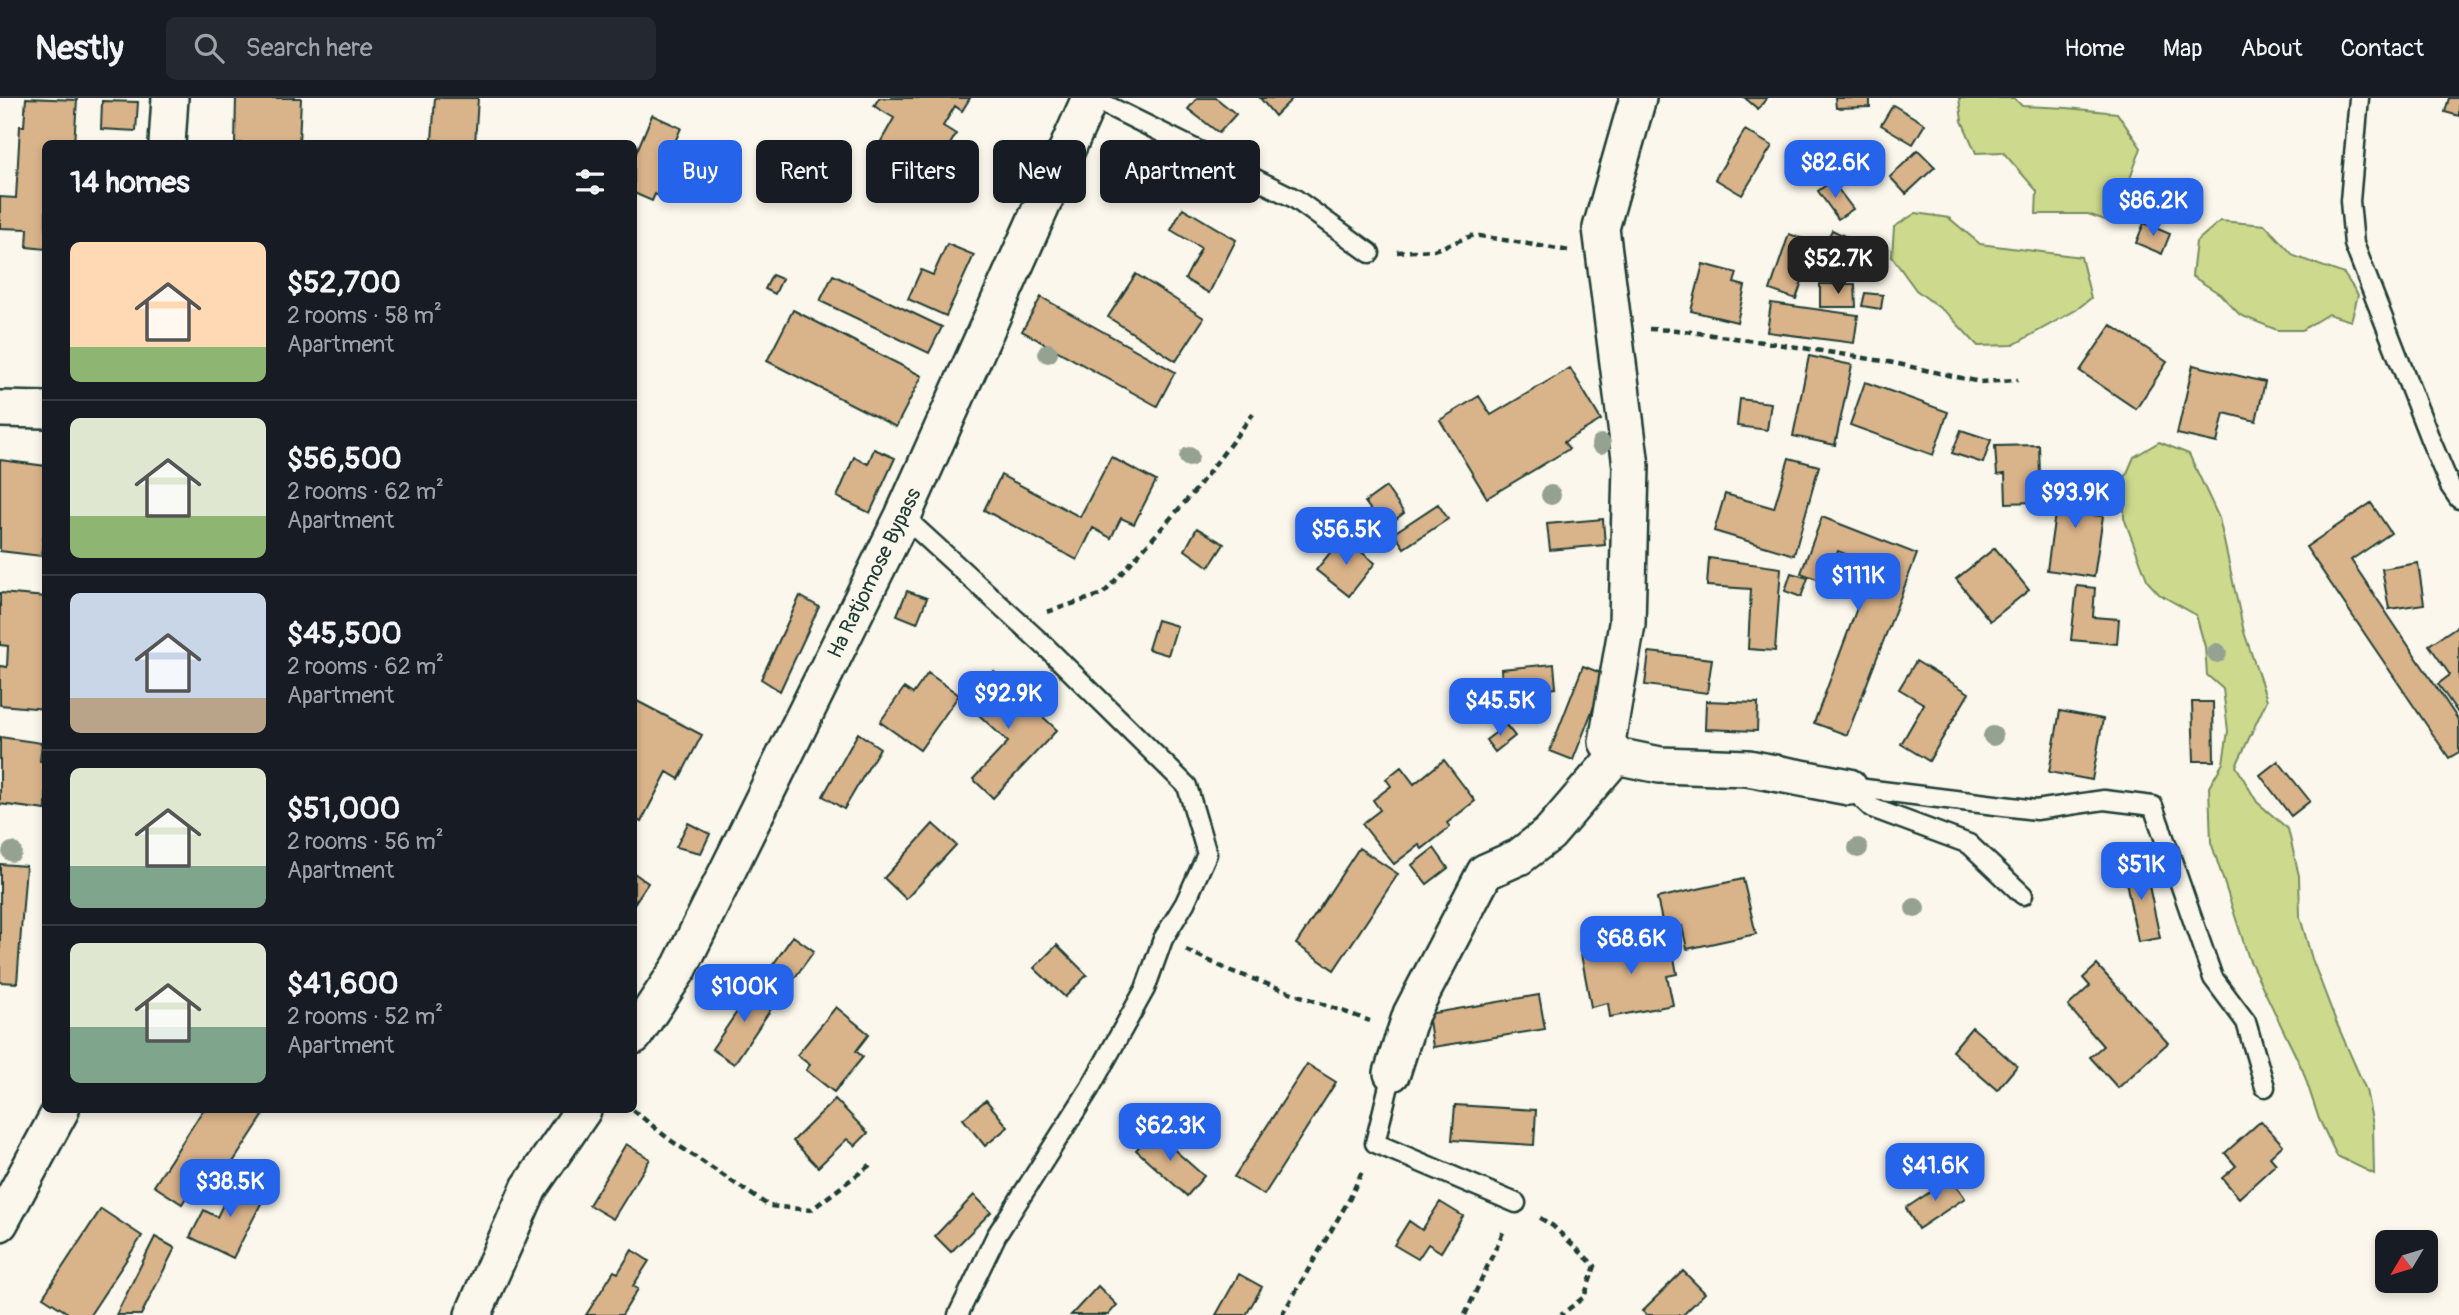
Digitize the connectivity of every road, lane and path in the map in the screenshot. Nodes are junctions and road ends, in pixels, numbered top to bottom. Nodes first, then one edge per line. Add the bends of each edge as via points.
1 (170, 98) edge
2 (1091, 98) edge
3 (1638, 98) edge
4 (2359, 98) edge
5 (167, 140) edge
6 (1370, 253) joint
7 (1605, 257) junction
8 (1614, 329) junction
9 (2018, 380) dead end
10 (0, 409) edge
11 (42, 410) edge
12 (1252, 414) dead end
13 (2459, 499) edge
14 (903, 516) junction
15 (1020, 622) junction
16 (1616, 756) junction
17 (1849, 787) junction
18 (2023, 895) dead end
19 (1163, 939) junction
20 (637, 1032) edge
21 (1405, 1033) junction
22 (1392, 1073) joint
23 (2265, 1087) dead end
24 (59, 1113) edge
25 (581, 1113) edge
26 (637, 1113) edge
27 (1375, 1143) junction
28 (874, 1162) dead end
29 (1516, 1203) junction
30 (0, 1223) edge
31 (473, 1315) edge
32 (958, 1315) edge
33 (1282, 1315) edge
34 (1465, 1315) edge
35 (1561, 1315) edge

1 - 5 street
2 - 6 lane via 1294,198
2 - 14 street, Ha Ratjomose Bypass
3 - 7 street via 1601,228
4 - 13 lane via 2350,201 2354,244 2430,439
6 - 7 path via 1434,250 1474,235
7 - 8 street
8 - 9 path via 1677,330 1889,362 1980,382
8 - 16 street via 1631,466 1627,624 1607,742
10 - 11 street
12 - 15 path via 1194,492 1102,594
14 - 15 lane
14 - 20 street, Ha Ratjomose Bypass via 681,967
15 - 19 lane via 1187,786 1207,854
16 - 17 street via 1660,765 1748,768
16 - 21 street via 1549,834 1519,857 1485,872
17 - 18 lane via 1872,808 1969,844
17 - 23 lane via 2036,810 2104,800 2153,806 2213,978 2246,1022
19 - 21 path via 1231,971
19 - 32 lane via 1145,989 1090,1088 996,1236
21 - 22 street
22 - 27 lane
24 - 30 street
25 - 31 street via 529,1188
26 - 28 path via 769,1206 811,1210
27 - 29 lane
27 - 33 path via 1350,1198
29 - 34 path
29 - 35 path via 1553,1226 1595,1266 1584,1297

